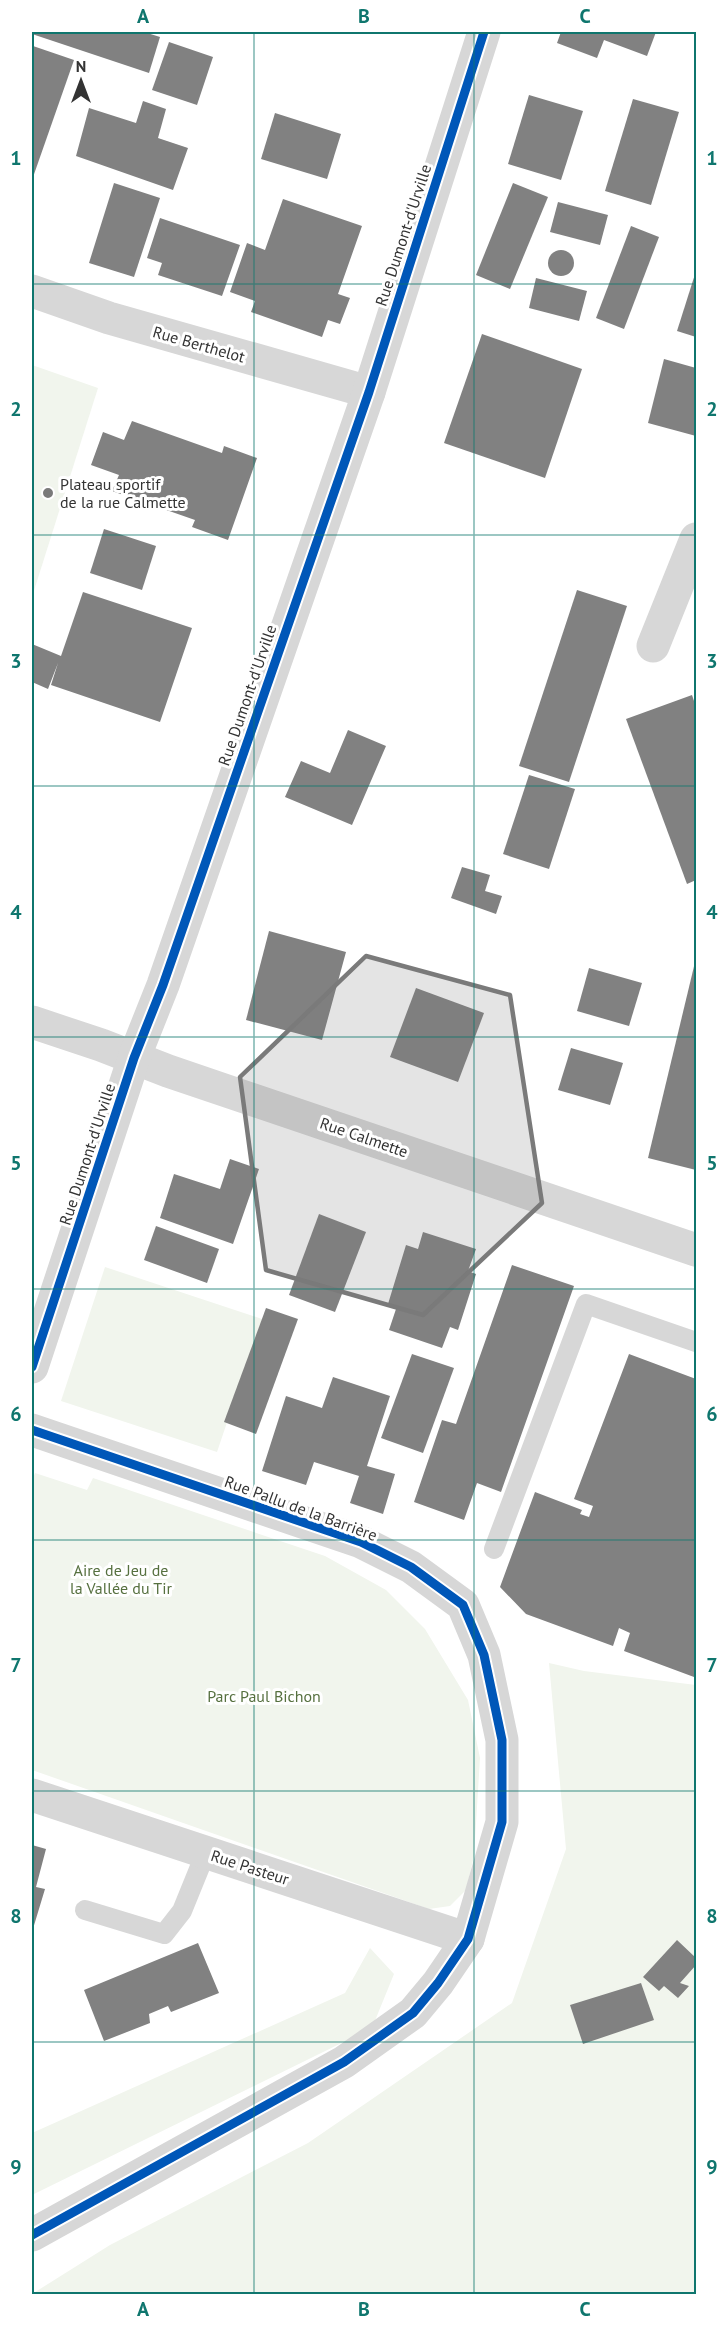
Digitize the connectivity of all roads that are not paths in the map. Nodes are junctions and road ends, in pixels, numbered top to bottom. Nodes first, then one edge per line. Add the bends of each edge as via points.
1 (484, 32) edge
2 (32, 291) edge
3 (369, 392) junction
4 (696, 538) edge
5 (653, 646) dead end
6 (32, 1022) edge
7 (135, 1058) junction
8 (696, 1250) edge
9 (696, 1342) edge
10 (32, 1367) edge
11 (32, 1430) edge
12 (494, 1549) dead end
13 (32, 1795) edge
14 (206, 1852) junction
15 (85, 1910) dead end
16 (468, 1939) junction
17 (32, 2235) edge

1 - 3 street, Rue Dumont-d'Urville
2 - 3 street, Rue Berthelot via 109,318
3 - 7 street, Rue Dumont-d'Urville
4 - 5 street
6 - 7 street, Rue Calmette
7 - 8 street, Rue Calmette
7 - 10 street, Rue Dumont-d'Urville
9 - 12 lane via 586,1304
11 - 16 street, Rue Pallu de la Barrière via 362,1542 411,1567 463,1605 484,1655 502,1740 502,1822
13 - 14 street, Rue Pasteur
14 - 15 lane via 182,1911 164,1934
14 - 16 street, Rue Pasteur
16 - 17 street, Rue Pallu de la Barrière via 413,2013 344,2062

